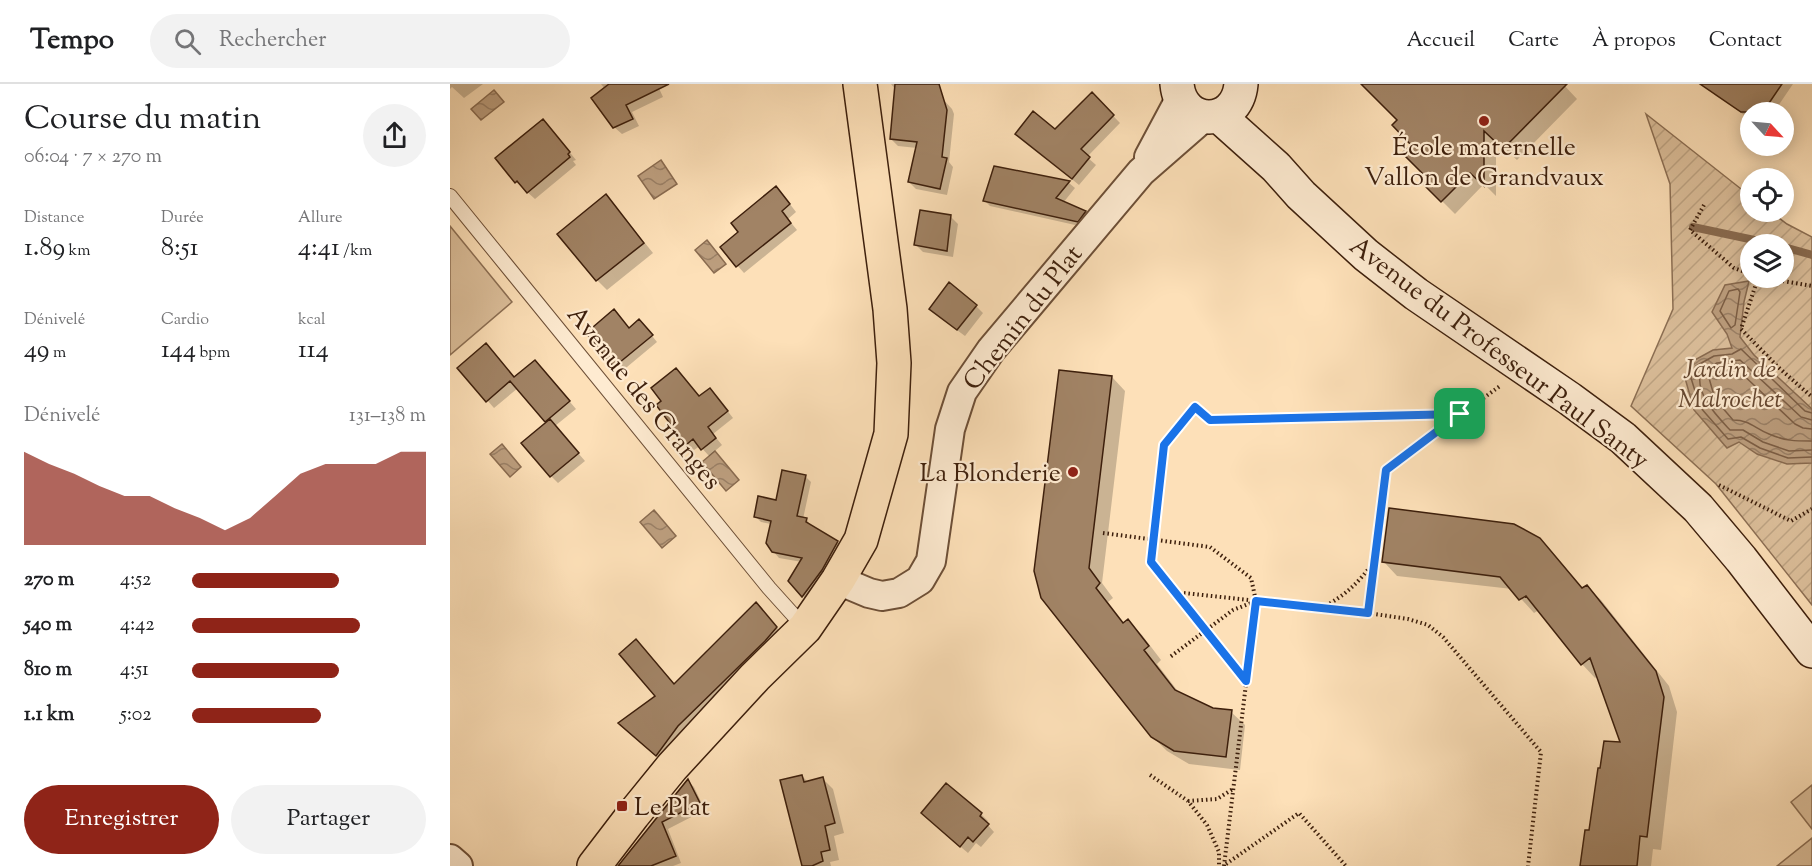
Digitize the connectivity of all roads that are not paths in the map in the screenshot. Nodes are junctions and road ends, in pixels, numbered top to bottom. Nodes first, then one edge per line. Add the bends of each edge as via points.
1 (860, 84) edge
2 (1201, 98) edge
3 (450, 196) edge
4 (838, 580) junction
5 (805, 628) junction
6 (1812, 651) edge
7 (450, 859) edge
8 (594, 865) edge
9 (458, 866) edge

1 - 4 main road via 890,309 891,434 861,540
2 - 4 street, Chemin du Plat via 991,350 962,392 950,429 932,561 920,580 899,593 882,596
2 - 6 main road, Avenue du Professeur Paul Santy via 1366,255 1623,438 1698,508
3 - 5 lane, Avenue des Granges
4 - 5 main road
5 - 8 main road via 672,767
7 - 9 street

